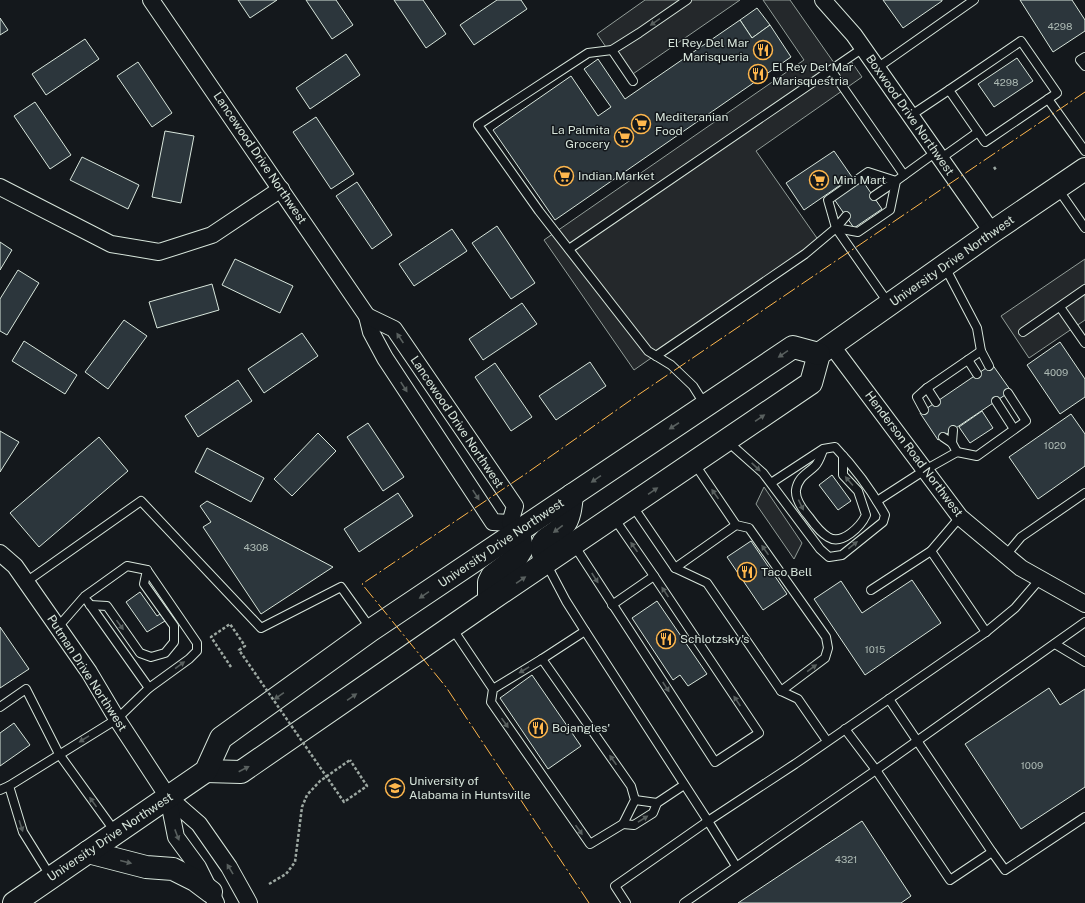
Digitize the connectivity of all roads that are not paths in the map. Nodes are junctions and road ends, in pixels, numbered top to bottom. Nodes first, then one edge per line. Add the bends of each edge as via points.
1 (151, 0) edge
2 (686, 0) edge
3 (823, 0) edge
4 (974, 0) edge
5 (863, 48) junction
6 (612, 50) junction
7 (1085, 57) edge
8 (1085, 66) edge
9 (876, 68) junction
10 (831, 70) junction
11 (632, 81) dead end
12 (949, 90) junction
13 (1048, 99) junction
14 (910, 116) junction
15 (978, 132) junction
16 (1085, 151) edge
17 (938, 155) junction
18 (1085, 169) edge
19 (904, 175) junction
20 (896, 181) junction
21 (0, 187) edge
22 (1058, 188) junction
23 (282, 189) junction
24 (874, 196) dead end
25 (846, 216) dead end
26 (836, 228) junction
27 (1085, 228) edge
28 (992, 232) junction
29 (569, 249) junction
30 (944, 266) junction
31 (1085, 289) edge
32 (889, 305) junction
33 (1060, 307) junction
34 (367, 316) junction
35 (1023, 332) dead end
36 (1085, 343) edge
37 (826, 350) junction
38 (981, 351) junction
39 (656, 356) junction
40 (968, 360) junction
41 (989, 366) dead end
42 (977, 374) dead end
43 (927, 388) junction
44 (1008, 393) dead end
45 (996, 401) dead end
46 (936, 402) dead end
47 (706, 406) junction
48 (924, 410) dead end
49 (1014, 429) junction
50 (953, 430) dead end
51 (943, 437) dead end
52 (727, 441) junction
53 (952, 443) junction
54 (823, 449) junction
55 (957, 452) junction
56 (843, 456) junction
57 (694, 463) junction
58 (924, 470) junction
59 (771, 484) junction
60 (1085, 493) edge
61 (572, 495) junction
62 (877, 501) junction
63 (632, 505) junction
64 (960, 517) junction
65 (614, 518) junction
66 (736, 525) junction
67 (514, 528) junction
68 (574, 545) junction
69 (931, 551) junction
70 (0, 553) edge
71 (1006, 555) junction
72 (546, 562) junction
73 (675, 568) junction
74 (147, 570) junction
75 (654, 576) junction
76 (1040, 579) junction
77 (26, 582) junction
78 (871, 590) dead end
79 (85, 596) junction
80 (489, 602) junction
81 (1085, 604) edge
82 (90, 605) junction
83 (612, 605) junction
84 (1085, 622) edge
85 (58, 627) junction
86 (452, 628) junction
87 (371, 630) junction
88 (585, 631) junction
89 (986, 632) junction
90 (1055, 644) junction
91 (542, 659) junction
92 (1085, 662) edge
93 (149, 688) junction
94 (493, 689) junction
95 (781, 691) junction
96 (888, 699) junction
97 (0, 706) edge
98 (117, 719) junction
99 (845, 729) junction
100 (827, 741) junction
101 (918, 741) junction
102 (59, 754) junction
103 (876, 770) junction
104 (206, 771) junction
105 (684, 785) junction
106 (9, 786) junction
107 (0, 790) edge
108 (168, 797) junction
109 (635, 800) junction
110 (657, 803) junction
111 (1085, 817) edge
112 (708, 821) junction
113 (622, 824) junction
114 (116, 833) junction
115 (88, 852) junction
116 (992, 852) junction
117 (736, 866) junction
118 (52, 877) junction
119 (213, 898) edge
120 (14, 903) edge
121 (249, 903) edge
122 (626, 903) edge
123 (684, 903) edge

1 - 23 street, Lancewood Drive Northwest
2 -> 6 lane
3 - 5 street, Boxwood Drive Northwest
4 - 9 lane
5 - 9 street, Boxwood Drive Northwest
5 - 10 lane
6 - 11 lane
6 - 29 lane via 588,53 478,124
7 - 8 lane via 1080,60
9 - 14 street, Boxwood Drive Northwest
10 - 19 lane
10 - 29 lane
12 - 13 lane via 1021,41 1057,94
12 - 14 lane
12 - 15 lane
13 - 15 lane via 985,142
13 - 16 lane
14 - 17 street, Boxwood Drive Northwest
15 - 17 lane
17 - 19 lane
17 - 28 street, Boxwood Drive Northwest
18 - 22 highway, University Drive Northwest
19 - 20 lane
20 - 24 lane
20 - 26 lane via 890,210 858,232
20 - 26 lane via 868,172 828,200
21 - 23 street via 111,244 159,252 212,235
22 - 27 lane
22 - 28 highway, University Drive Northwest
23 - 34 street, Lancewood Drive Northwest
25 - 26 lane
26 - 32 lane
26 - 39 lane via 805,254
28 - 30 highway, University Drive Northwest
29 - 39 lane via 648,351
30 - 32 highway, University Drive Northwest
30 - 38 lane via 977,328
31 - 33 lane
32 - 37 highway, University Drive Northwest
33 - 35 lane
33 - 36 lane
34 -> 67 street, Lancewood Drive Northwest via 371,332 385,358 493,522
67 -> 34 street, Lancewood Drive Northwest via 515,506 394,329
37 -> 47 highway, University Drive Northwest via 793,348
52 -> 37 highway via 811,383
37 - 58 street, Henderson Road Northwest
38 - 40 lane
38 - 41 lane
39 - 47 lane via 672,365
40 - 42 lane
40 - 43 lane
43 - 46 lane
43 - 48 lane via 917,397
44 - 49 lane via 1026,421
45 - 49 lane
47 -> 61 highway, University Drive Northwest
49 - 55 lane via 977,456
50 - 53 lane
51 - 53 lane
52 - 57 highway
52 -> 59 lane via 763,473
53 - 55 lane
54 - 56 lane via 835,447
54 -> 56 lane via 816,465 800,478 796,491 801,507 829,538 840,539 854,531 866,514 858,491 843,475
54 - 59 lane
55 - 58 lane
56 - 62 lane
63 -> 57 highway
66 -> 57 lane
58 - 62 lane
58 - 64 street, Henderson Road Northwest
59 -> 62 lane via 820,549 829,557 842,554 883,522 885,515
60 - 71 lane via 1021,537
61 - 67 highway, University Drive Northwest
61 -> 72 highway via 564,525 544,541 541,547
63 - 65 highway
63 - 73 lane
64 - 69 lane
64 - 71 street, Henderson Road Northwest
65 - 68 highway
75 -> 65 lane
66 - 73 lane
95 -> 66 lane via 825,658 828,648 826,637 749,528
67 - 80 highway via 520,538 522,549 517,557 492,576 489,582
67 -> 87 highway, University Drive Northwest
68 - 72 highway
68 -> 83 lane
69 - 78 lane
69 - 89 lane
70 - 77 street, Putman Drive Northwest via 15,566
71 - 76 street, Henderson Road Northwest
80 -> 72 highway
72 - 88 lane
73 - 95 lane via 707,583
74 - 79 lane via 127,566
82 -> 74 lane via 107,606 140,653 150,657 165,653 174,642 174,626 144,584
93 -> 74 lane via 189,659 197,651 197,643
75 - 83 lane
83 -> 75 lane via 715,762 759,733
76 - 81 street, Henderson Road Northwest
76 - 89 lane via 1015,608
77 - 85 street, Putman Drive Northwest
77 - 87 lane via 140,501 261,628 341,587
79 - 82 lane
79 - 85 lane
80 - 86 highway
82 - 93 lane
84 - 90 lane
85 - 98 street, Putman Drive Northwest
86 - 94 lane
104 -> 86 highway via 241,772
87 -> 104 highway, University Drive Northwest via 221,738
88 - 91 lane
88 - 105 lane
89 - 96 lane
90 - 92 lane
90 - 101 lane
91 -> 94 lane
109 -> 91 lane via 631,786
93 - 98 lane
94 -> 113 lane via 491,702 590,844
95 - 100 lane via 798,699
96 - 99 lane
96 - 101 lane
97 - 102 lane via 26,689
98 -> 102 lane
98 - 108 street, Putman Drive Northwest
99 - 100 lane
99 - 103 lane
100 - 112 lane
101 - 103 lane
101 - 116 lane
102 - 106 lane
114 -> 102 lane
103 - 116 lane via 950,880
103 - 117 lane
104 - 108 highway, University Drive Northwest
105 - 110 lane
105 - 112 lane
106 - 107 lane
106 -> 118 lane via 24,832
108 - 114 highway, University Drive Northwest
108 -> 119 street via 176,837 198,867
121 -> 108 street via 229,867 199,824
109 - 110 lane
109 - 113 lane
113 -> 110 lane via 634,825 653,813
111 - 116 lane via 1005,870
112 - 117 lane
112 - 122 lane via 614,886
114 - 115 highway, University Drive Northwest
115 - 118 highway, University Drive Northwest
115 -> 119 highway via 146,866 173,869 195,880
117 - 123 lane
118 - 120 highway, University Drive Northwest

